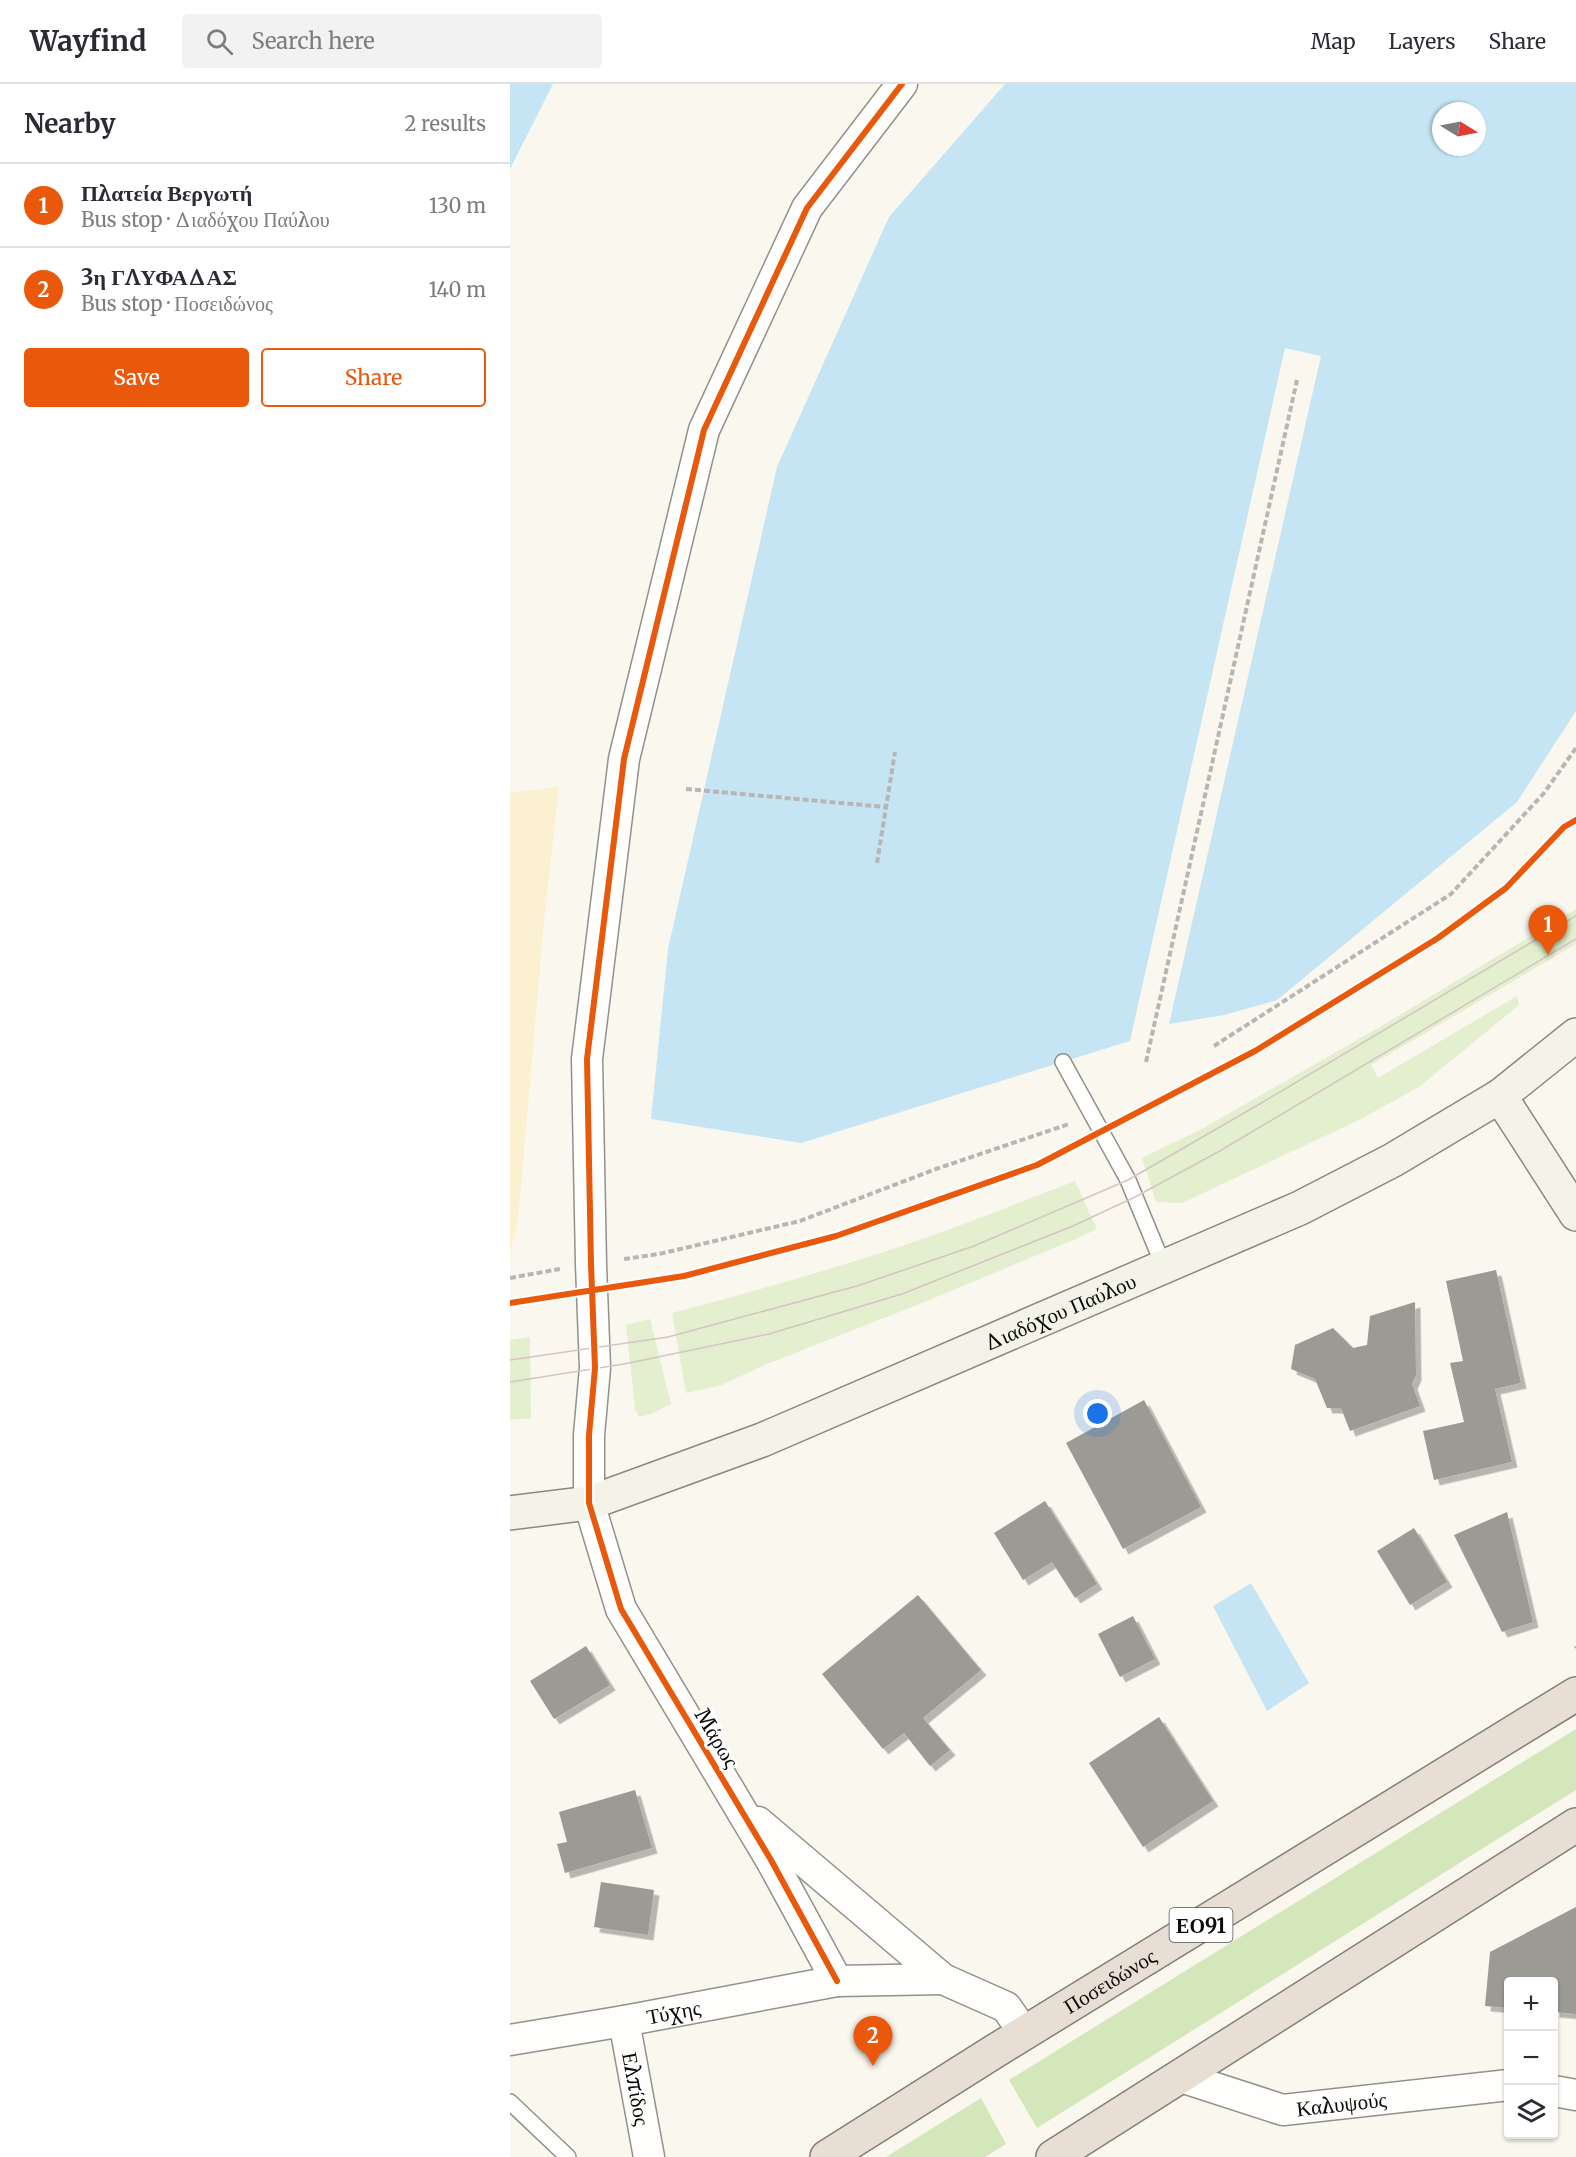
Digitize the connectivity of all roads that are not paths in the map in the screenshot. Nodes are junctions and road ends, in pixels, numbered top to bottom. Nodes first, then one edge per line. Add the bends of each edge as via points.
1 (902, 84) edge
2 (1576, 1035) edge
3 (1063, 1062) dead end
4 (1500, 1096) junction
5 (1576, 1214) edge
6 (1164, 1267) junction
7 (589, 1503) junction
8 (510, 1513) edge
9 (1576, 1694) edge
10 (738, 1804) junction
11 (1576, 1825) edge
12 (943, 1979) junction
13 (837, 1981) junction
14 (624, 2021) junction
15 (1025, 2034) junction
16 (510, 2040) edge
17 (1181, 2077) junction
18 (1504, 2086) edge
19 (1558, 2092) edge
20 (1576, 2095) edge
21 (510, 2102) edge
22 (568, 2157) edge
23 (649, 2157) edge
24 (827, 2157) edge
25 (1053, 2157) edge

1 - 7 street, Μάρως via 807,208 704,430 624,759 587,1059 595,1368 589,1435
2 - 4 street, Διαδόχου Παύλου
3 - 6 lane via 1128,1180
4 - 5 street
4 - 6 street, Διαδόχου Παύλου via 1393,1160 1300,1208
6 - 7 street, Διαδόχου Παύλου via 762,1440
7 - 8 street, Διαδόχου Παύλου
7 - 10 street, Μάρως via 621,1609
9 - 15 highway, Ποσειδώνος / ΕΟ91
10 - 12 street, Μάρως
10 - 13 street, Μάρως
11 - 17 highway
12 - 13 street, Μάρως
12 - 15 street, Μάρως via 1006,2007
13 - 14 street, Τύχης
14 - 16 street, Τύχης
14 - 23 street, Ελπίδος
15 - 24 highway, Ποσειδώνος / ΕΟ91
17 - 18 street, Καλυψούς via 1283,2110
17 - 25 highway
19 - 20 street
21 - 22 lane

